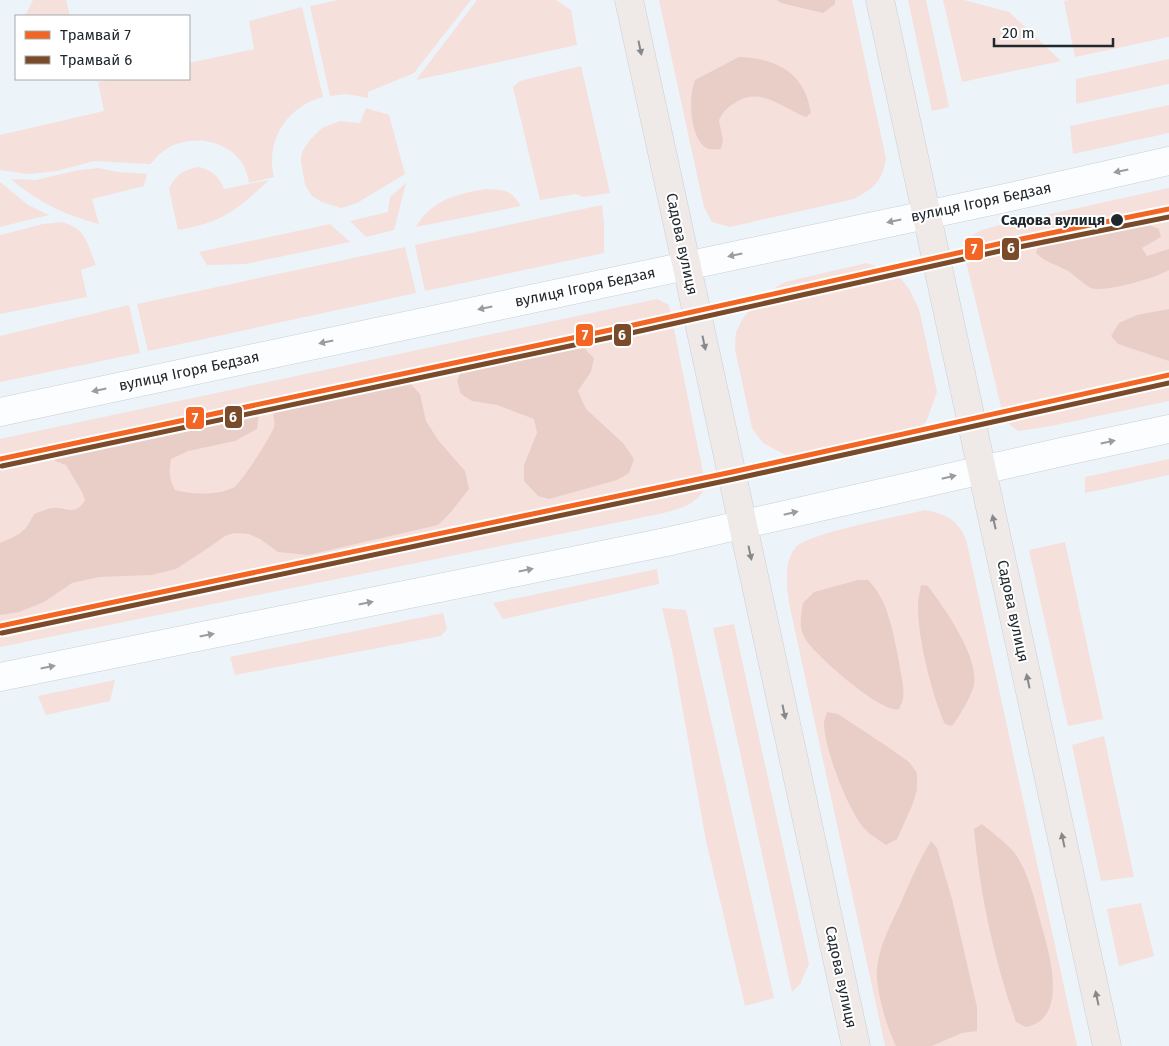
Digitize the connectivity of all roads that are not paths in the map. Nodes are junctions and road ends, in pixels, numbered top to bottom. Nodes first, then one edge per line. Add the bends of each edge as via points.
1 (629, 0) edge
2 (880, 0) edge
3 (1169, 161) edge
4 (926, 214) junction
5 (687, 265) junction
6 (0, 412) edge
7 (1169, 429) edge
8 (982, 470) junction
9 (743, 524) junction
10 (0, 677) edge
11 (856, 1046) edge
12 (1108, 1046) edge

1 -> 5 main road, Садова вулиця
2 - 4 main road, Садова вулиця
3 -> 4 street, вулиця Ігоря Бедзая
4 -> 5 street, вулиця Ігоря Бедзая
4 - 8 main road, Садова вулиця
5 -> 6 street, вулиця Ігоря Бедзая
5 -> 9 main road, Садова вулиця
8 -> 7 street
9 -> 8 street
12 -> 8 main road, Садова вулиця
10 -> 9 street
9 -> 11 main road, Садова вулиця

